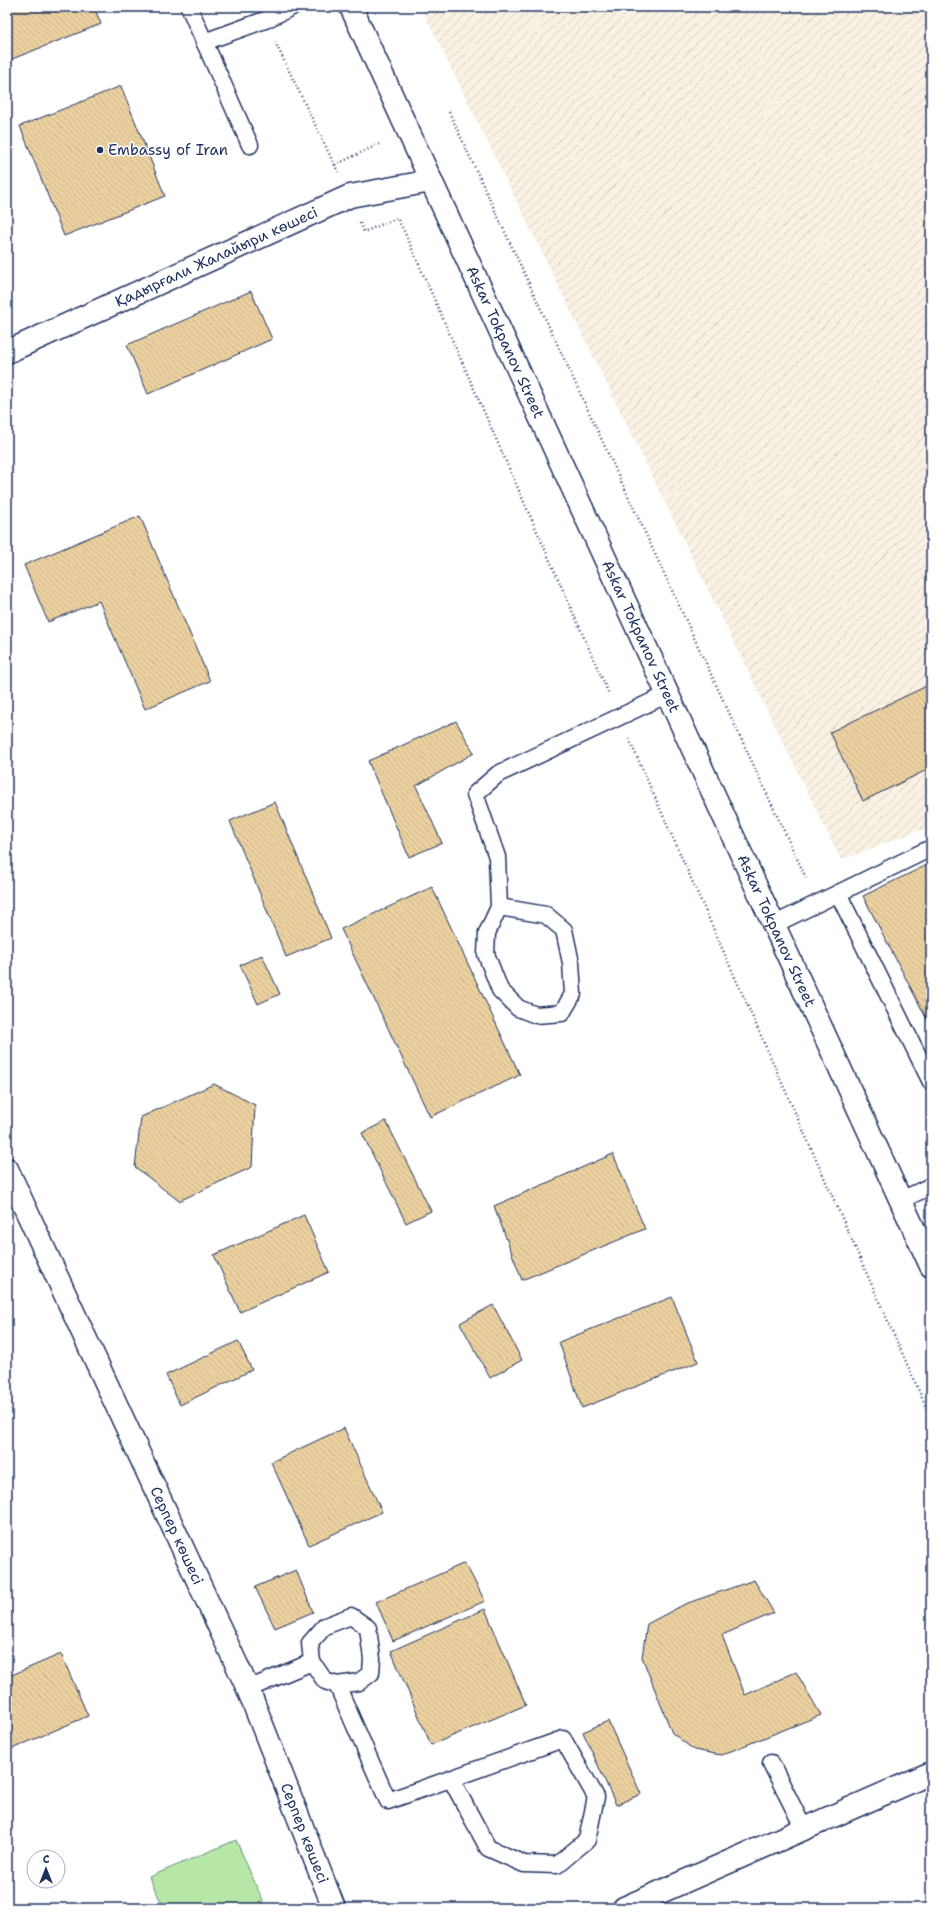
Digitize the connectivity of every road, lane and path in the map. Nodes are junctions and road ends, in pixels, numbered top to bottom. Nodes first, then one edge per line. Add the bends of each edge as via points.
1 (189, 7) edge
2 (292, 7) edge
3 (351, 7) edge
4 (204, 42) junction
5 (449, 112) dead end
6 (379, 144) dead end
7 (250, 145) dead end
8 (335, 165) dead end
9 (431, 181) junction
10 (7, 352) edge
11 (668, 694) junction
12 (931, 848) edge
13 (838, 893) junction
14 (817, 903) junction
15 (499, 907) junction
16 (773, 924) junction
17 (931, 1082) edge
18 (7, 1169) edge
19 (931, 1186) edge
20 (900, 1200) junction
21 (931, 1266) edge
22 (312, 1662) junction
23 (337, 1685) junction
24 (248, 1689) junction
25 (771, 1763) dead end
26 (931, 1773) edge
27 (451, 1779) junction
28 (804, 1829) junction
29 (334, 1908) edge
30 (624, 1908) edge

1 - 4 lane
2 - 4 lane via 265,20
3 - 9 street, Askar Tokpanov Street
4 - 7 lane
5 - 14 path
6 - 8 path
9 - 10 street, Қадырғали Жалайыри көшесі via 350,196
9 - 11 street, Askar Tokpanov Street
11 - 15 lane via 498,774 475,794 498,857
11 - 16 street, Askar Tokpanov Street
12 - 13 lane
13 - 14 lane
13 - 17 lane
14 - 16 lane
15 - 15 lane via 487,933 486,954 500,990 518,1008 536,1015 562,1012 573,994 571,963 564,930 546,915
16 - 20 street, Askar Tokpanov Street
18 - 24 street, Серпер көшесі
19 - 20 lane
20 - 21 street, Askar Tokpanov Street
22 - 23 lane via 325,1681
22 - 23 lane via 310,1643 325,1626 351,1616 368,1628 371,1673 359,1682
22 - 24 lane
23 - 27 lane via 388,1801
24 - 29 street, Серпер көшесі
25 - 28 lane
26 - 28 street
27 - 27 lane via 563,1739 596,1797 587,1840 557,1865 524,1864 488,1848
28 - 30 street

